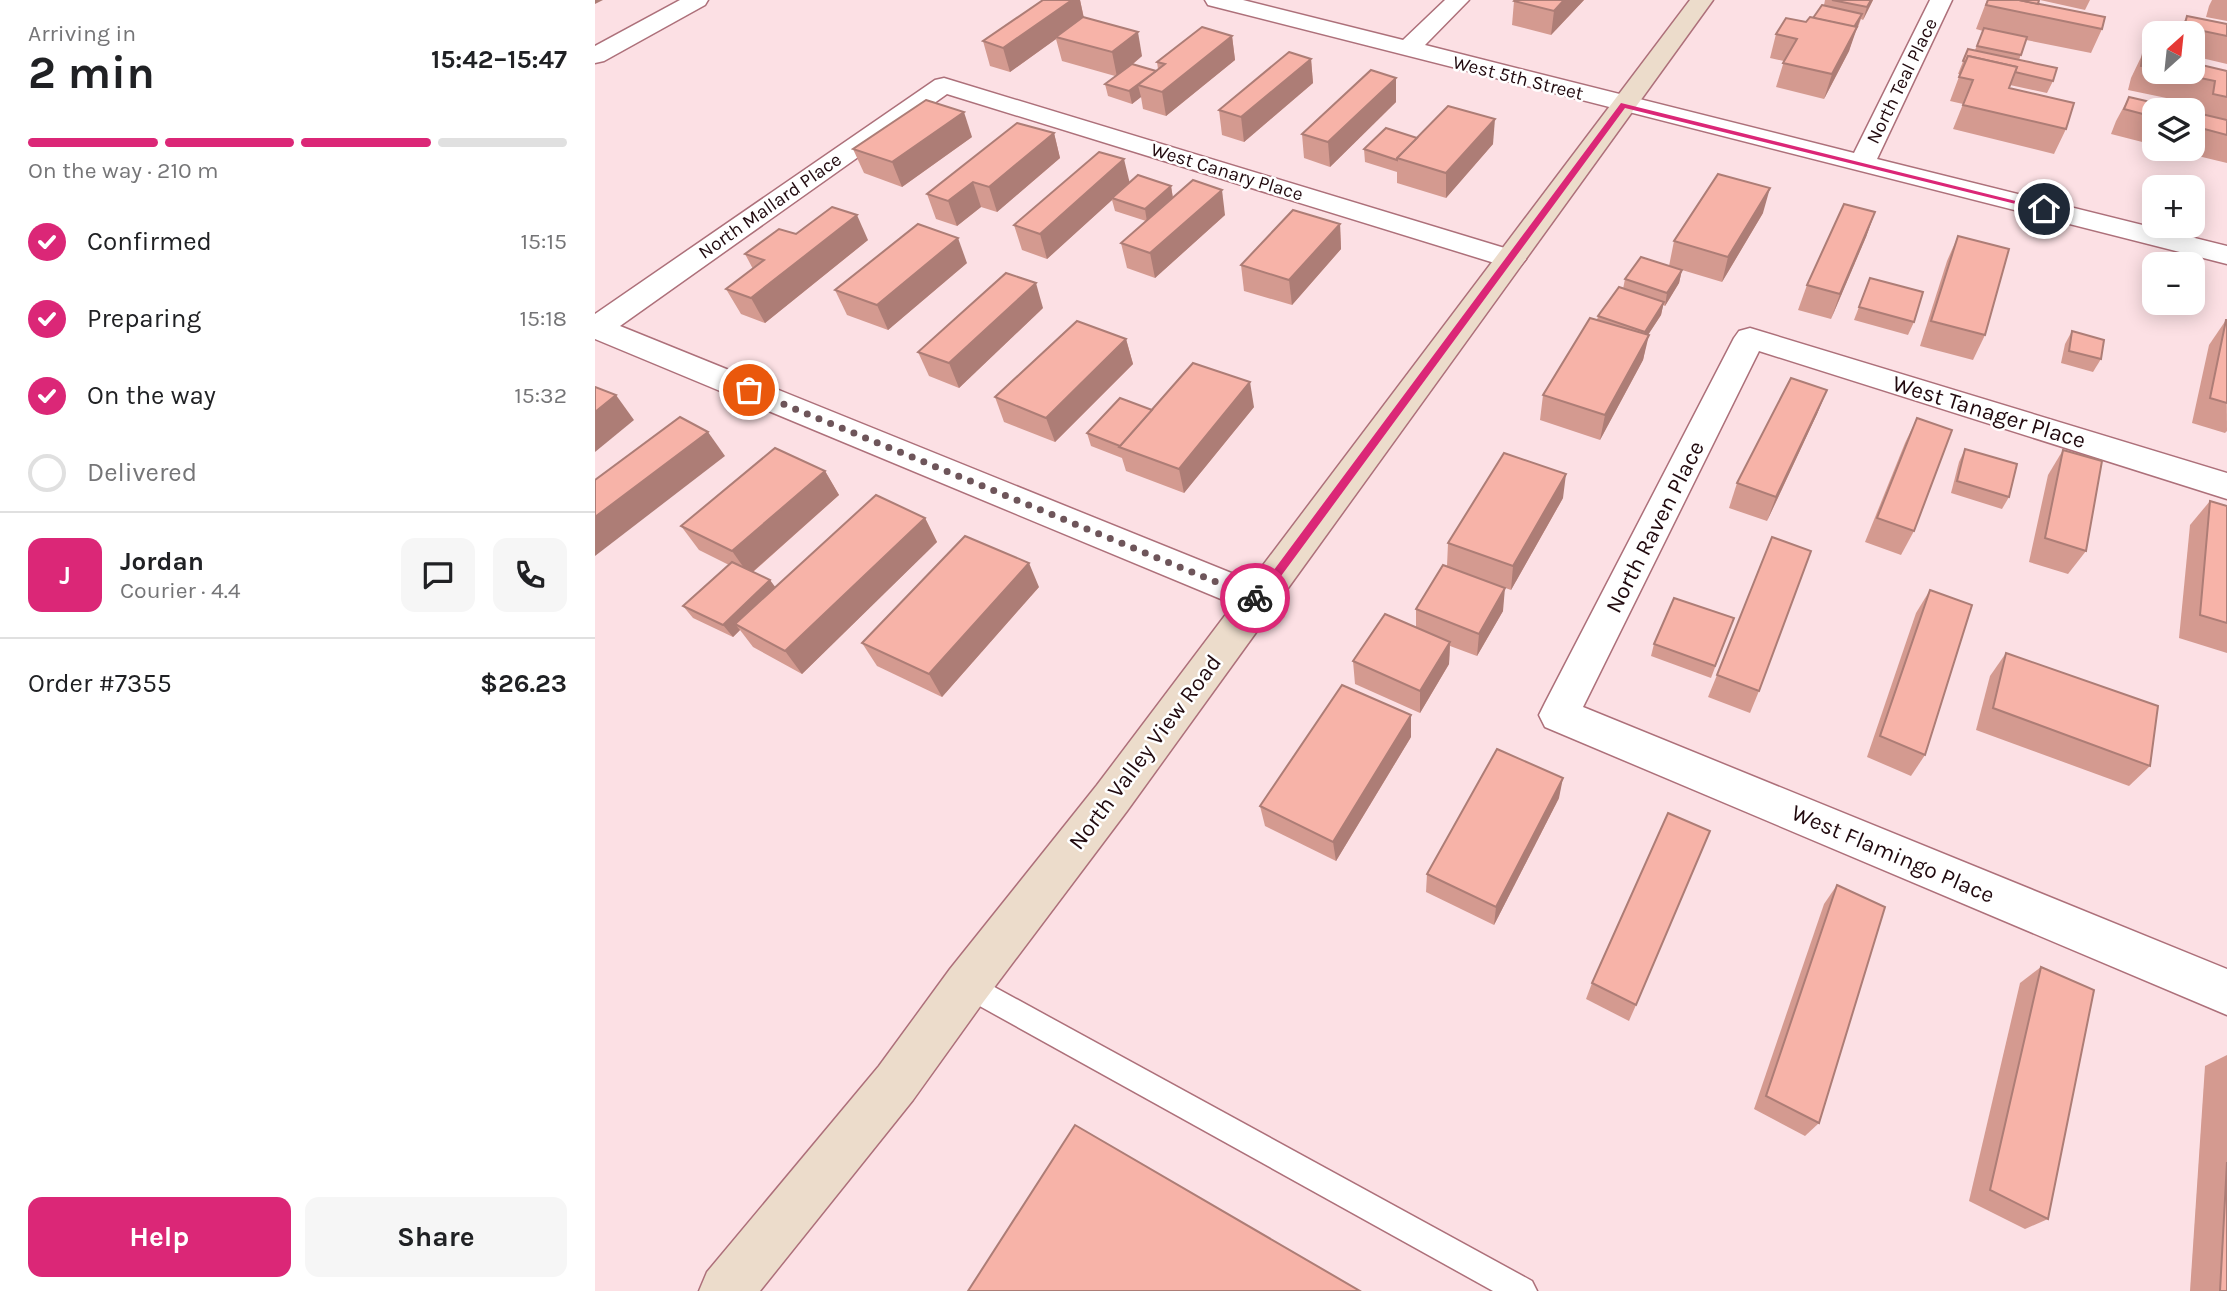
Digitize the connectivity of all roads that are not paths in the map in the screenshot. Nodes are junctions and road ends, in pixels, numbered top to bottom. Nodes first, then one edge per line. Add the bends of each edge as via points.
1 (697, 0) edge
2 (1216, 0) edge
3 (1458, 0) edge
4 (1702, 0) edge
5 (1941, 0) edge
6 (1407, 50) junction
7 (595, 57) edge
8 (944, 85) joint
9 (1624, 105) junction
10 (1862, 163) junction
11 (2227, 255) edge
12 (1511, 259) junction
13 (596, 328) edge
14 (1750, 338) joint
15 (2227, 486) edge
16 (1258, 599) junction
17 (1559, 715) joint
18 (967, 985) junction
19 (2227, 992) edge
20 (726, 1291) edge
21 (1522, 1291) edge

1 - 7 street
2 - 6 street, West 5th Street
3 - 6 street
4 - 9 street, North Valley View Road
5 - 10 street, North Teal Place
6 - 9 street, West 5th Street
8 - 12 street, West Canary Place
8 - 13 street, North Mallard Place
9 - 10 street, West 5th Street
9 - 12 street, North Valley View Road
10 - 11 street, West 5th Street
12 - 16 street, North Valley View Road
13 - 16 street
14 - 15 street, West Tanager Place
14 - 17 street, North Raven Place
16 - 18 street, North Valley View Road
17 - 19 street, West Flamingo Place
18 - 20 street, North Valley View Road via 896,1083
18 - 21 lane

